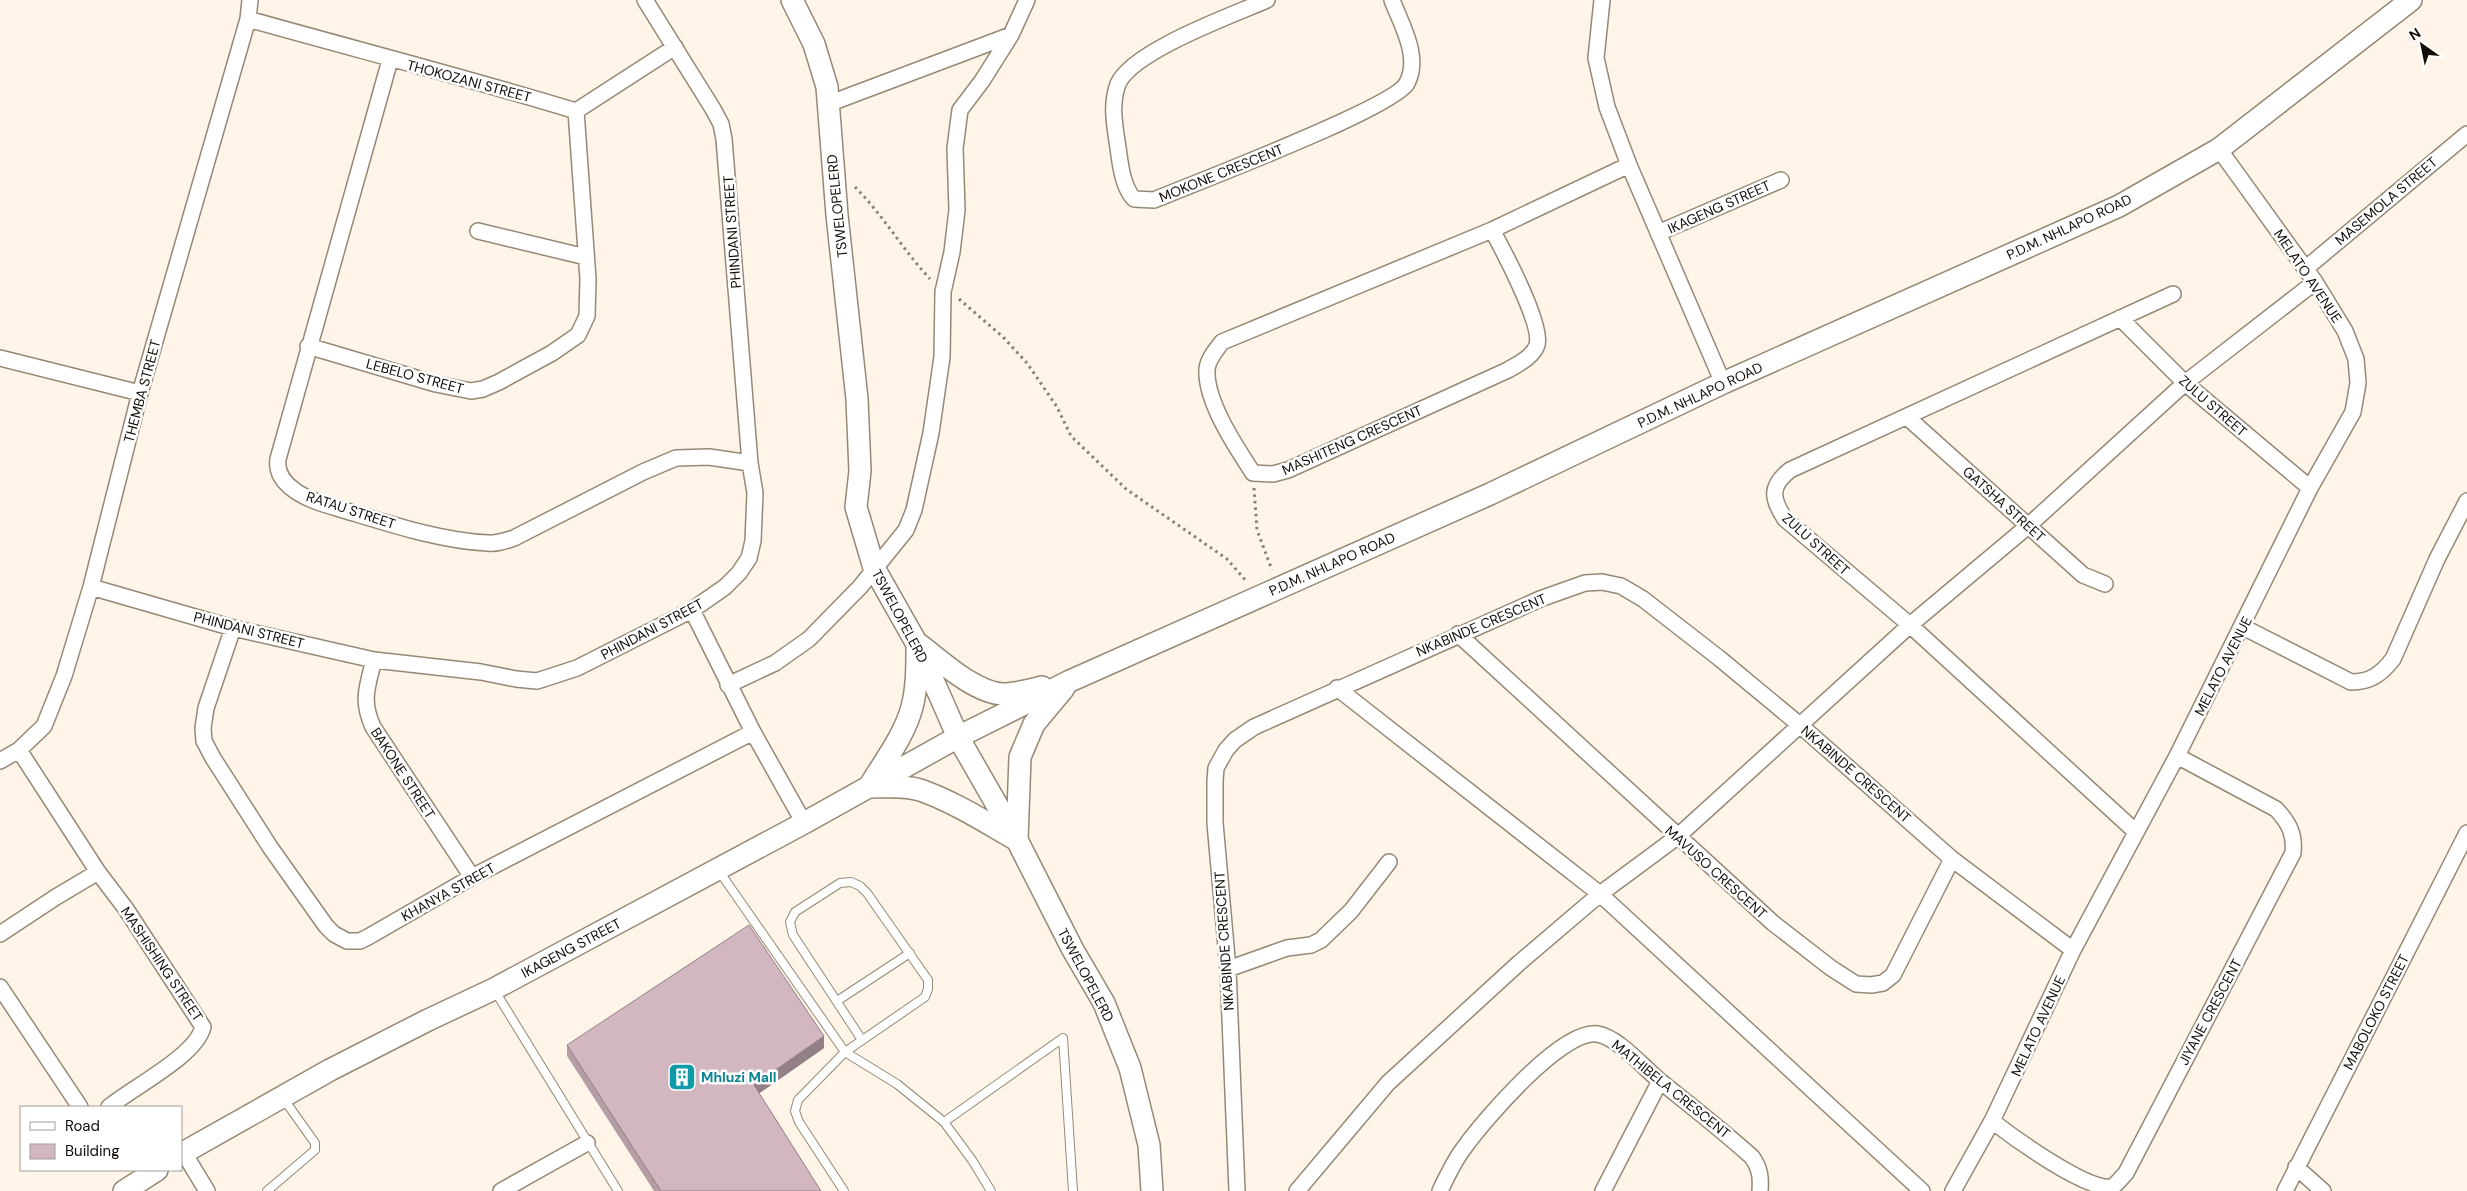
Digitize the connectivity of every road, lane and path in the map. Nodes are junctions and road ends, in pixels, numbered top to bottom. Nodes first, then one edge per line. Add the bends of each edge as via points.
1 (250, 0) edge
2 (646, 0) edge
3 (792, 0) edge
4 (1027, 0) edge
5 (1267, 0) edge
6 (1392, 0) edge
7 (1602, 0) edge
8 (2411, 0) edge
9 (248, 19) junction
10 (1010, 35) junction
11 (675, 47) junction
12 (390, 60) junction
13 (828, 104) junction
14 (576, 111) junction
15 (2467, 134) edge
16 (2219, 149) junction
17 (1630, 165) junction
18 (833, 174) junction
19 (1780, 180) dead end
20 (1492, 230) junction
21 (478, 232) dead end
22 (1658, 234) junction
23 (586, 257) junction
24 (2305, 269) junction
25 (2315, 282) junction
26 (943, 292) junction
27 (2173, 294) dead end
28 (2120, 318) junction
29 (308, 346) junction
30 (0, 358) edge
31 (1723, 383) junction
32 (2185, 383) junction
33 (140, 393) junction
34 (1907, 418) junction
35 (750, 463) junction
36 (1253, 473) junction
37 (2310, 488) junction
38 (2467, 501) edge
39 (2028, 526) junction
40 (874, 568) junction
41 (2104, 584) dead end
42 (91, 587) junction
43 (1268, 592) junction
44 (692, 610) junction
45 (1910, 625) junction
46 (2243, 627) junction
47 (233, 628) junction
48 (1458, 634) junction
49 (918, 644) junction
50 (374, 660) junction
51 (1070, 681) junction
52 (728, 685) junction
53 (1337, 688) junction
54 (1801, 726) junction
55 (752, 732) junction
56 (958, 737) junction
57 (19, 750) junction
58 (2177, 756) junction
59 (0, 761) edge
60 (869, 787) junction
61 (804, 823) junction
62 (2136, 832) junction
63 (2467, 833) edge
64 (1677, 837) junction
65 (1017, 840) junction
66 (1952, 859) junction
67 (1389, 862) dead end
68 (718, 870) junction
69 (98, 872) junction
70 (472, 877) junction
71 (1600, 894) junction
72 (0, 934) edge
73 (2074, 950) junction
74 (910, 953) junction
75 (1228, 969) junction
76 (0, 987) edge
77 (494, 989) junction
78 (837, 1001) junction
79 (862, 1040) junction
80 (845, 1052) junction
81 (1660, 1081) junction
82 (282, 1098) junction
83 (79, 1106) edge
84 (110, 1106) edge
85 (1992, 1121) junction
86 (944, 1122) junction
87 (587, 1143) junction
88 (182, 1153) edge
89 (2296, 1167) junction
90 (155, 1171) edge
91 (124, 1191) edge
92 (207, 1191) edge
93 (267, 1191) edge
94 (501, 1191) edge
95 (618, 1191) edge
96 (844, 1191) edge
97 (991, 1191) edge
98 (1073, 1191) edge
99 (1152, 1191) edge
100 (1237, 1191) edge
101 (1296, 1191) edge
102 (1440, 1191) edge
103 (1603, 1191) edge
104 (1760, 1191) edge
105 (1922, 1191) edge
106 (1953, 1191) edge
107 (2285, 1191) edge
108 (2323, 1191) edge

1 - 9 street, THEMBA STREET
2 - 11 street, PHINDANI STREET
3 - 13 street, TSWELOPELERD via 821,63
4 - 10 street
5 - 6 street, MOKONE CRESCENT via 1156,50 1126,71 1113,105 1120,164 1134,199 1154,200 1298,142 1402,90 1409,79 1412,63 1409,44
7 - 17 street via 1596,58 1608,107
8 - 16 street, P.D.M. NHLAPO ROAD
9 - 12 street, THOKOZANI STREET
9 - 33 street, THEMBA STREET
10 - 13 street
10 - 26 street via 960,110 956,148 957,210
11 - 14 street
11 - 35 street, PHINDANI STREET via 714,110 724,139
12 - 14 street, THOKOZANI STREET via 480,82
12 - 29 street, RATAU STREET
13 - 18 street, TSWELOPELERD
14 - 23 street, LEBELO STREET
15 - 24 street, MASEMOLA STREET
16 - 24 street, MELATO AVENUE
16 - 31 street, P.D.M. NHLAPO ROAD via 2119,206
17 - 20 street
17 - 22 street
18 - 26 path via 863,196 911,259
18 - 40 street, TSWELOPELERD via 857,399 860,471 856,507
19 - 22 street, IKAGENG STREET
20 - 36 street via 1222,342 1207,369 1210,392 1227,430
20 - 36 street, MASHITENG CRESCENT via 1523,294 1536,330 1537,344 1530,356 1508,370 1288,470 1273,474
21 - 23 street
22 - 31 street
23 - 29 street, LEBELO STREET via 587,316 578,335 552,353 483,389 436,384
24 - 25 street, MELATO AVENUE
25 - 32 street
25 - 37 street, MELATO AVENUE via 2345,331 2356,359 2358,383 2352,412
26 - 40 street via 942,357 931,432 914,510 906,530
26 - 43 path via 963,300 1003,337 1027,363 1057,407 1071,436 1126,488
27 - 28 street, ZULU STREET
28 - 32 street, ZULU STREET
28 - 34 street, ZULU STREET
29 - 35 street, RATAU STREET via 278,459 278,470 286,483 306,497 388,524 478,542 503,542 676,458 709,457
30 - 33 street
31 - 43 street, P.D.M. NHLAPO ROAD via 1499,490
32 - 37 street, ZULU STREET
32 - 39 street
33 - 42 street, THEMBA STREET
34 - 39 street, GATSHA STREET
34 - 45 street, ZULU STREET via 1790,470 1778,480 1774,492 1776,506 1785,519
35 - 44 street, PHINDANI STREET via 755,493 753,542 748,558 725,587
36 - 43 path
37 - 46 street, MELATO AVENUE
38 - 46 street via 2392,659 2382,673 2366,682 2351,682
39 - 41 street, GATSHA STREET via 2083,575
39 - 45 street
40 - 49 street, TSWELOPELERD
40 - 52 street via 860,587 809,639 775,663
42 - 47 street, PHINDANI STREET
42 - 57 street, THEMBA STREET via 50,713 38,734
43 - 51 street, P.D.M. NHLAPO ROAD
44 - 50 street, PHINDANI STREET via 576,668 537,681
44 - 52 street
45 - 54 street
45 - 62 street, ZULU STREET
46 - 58 street, MELATO AVENUE
47 - 50 street, PHINDANI STREET
47 - 70 street, KHANYA STREET via 206,708 202,728 204,741 270,847 326,926 347,941 360,941
48 - 53 street, NKABINDE CRESCENT
48 - 54 street, NKABINDE CRESCENT via 1540,598 1585,583 1621,586 1643,599 1719,658
48 - 64 street, MAVUSO CRESCENT
49 - 51 street via 974,684 1003,694
49 - 56 street, TSWELOPELERD
49 - 60 street via 912,708 893,749
50 - 70 street, BAKONE STREET via 364,699 372,727
51 - 56 street, P.D.M. NHLAPO ROAD
51 - 65 street via 1034,724 1020,757
52 - 55 street
53 - 71 street
53 - 75 street, NKABINDE CRESCENT via 1254,727 1235,740 1220,758 1215,781 1215,823
54 - 64 street
54 - 66 street, NKABINDE CRESCENT
55 - 61 street
55 - 70 street, KHANYA STREET
56 - 60 street, IKAGENG STREET
56 - 65 street, TSWELOPELERD
57 - 59 street, THEMBA STREET
57 - 69 street, MASHISHING STREET
58 - 62 street, MELATO AVENUE
58 - 85 street, JIYANE CRESCENT via 2276,808 2288,822 2294,838 2293,853 2126,1173 2112,1187 2094,1189 2075,1182
60 - 61 street, IKAGENG STREET
60 - 65 street via 923,791
61 - 68 street, IKAGENG STREET
62 - 73 street, MELATO AVENUE
63 - 89 street, MABOLOKO STREET
64 - 66 street, MAVUSO CRESCENT via 1773,923 1831,968 1863,985 1883,984 1893,975
64 - 71 street
65 - 99 street, TSWELOPELERD via 1104,1003 1130,1068 1149,1145
66 - 73 street, NKABINDE CRESCENT
67 - 75 street via 1322,940 1287,948
68 - 77 street, IKAGENG STREET
68 - 80 lane
69 - 72 street
69 - 84 street, MASHISHING STREET via 204,1027 199,1039 185,1053
71 - 101 street via 1512,969 1388,1083
71 - 105 street
73 - 85 street, MELATO AVENUE
74 - 78 lane
74 - 78 lane via 867,894 850,882 840,883 795,912 790,922 793,935
74 - 79 lane via 928,980 925,997
75 - 100 street, NKABINDE CRESCENT
76 - 83 street
77 - 82 street, IKAGENG STREET via 371,1049
77 - 87 lane
78 - 79 lane
79 - 80 lane
80 - 86 lane via 896,1084
80 - 96 lane via 798,1100 795,1111
81 - 102 street, MATHIBELA CRESCENT via 1608,1038 1589,1034 1568,1042 1495,1111 1463,1149
81 - 103 street
81 - 104 street, MATHIBELA CRESCENT via 1752,1157 1761,1176
82 - 88 street, IKAGENG STREET
82 - 93 lane via 315,1143 315,1150
85 - 106 street, MELATO AVENUE
86 - 97 lane
86 - 98 lane via 1063,1038
87 - 94 street
87 - 95 lane
88 - 92 street
89 - 107 street, MABOLOKO STREET
89 - 108 street
90 - 91 street

